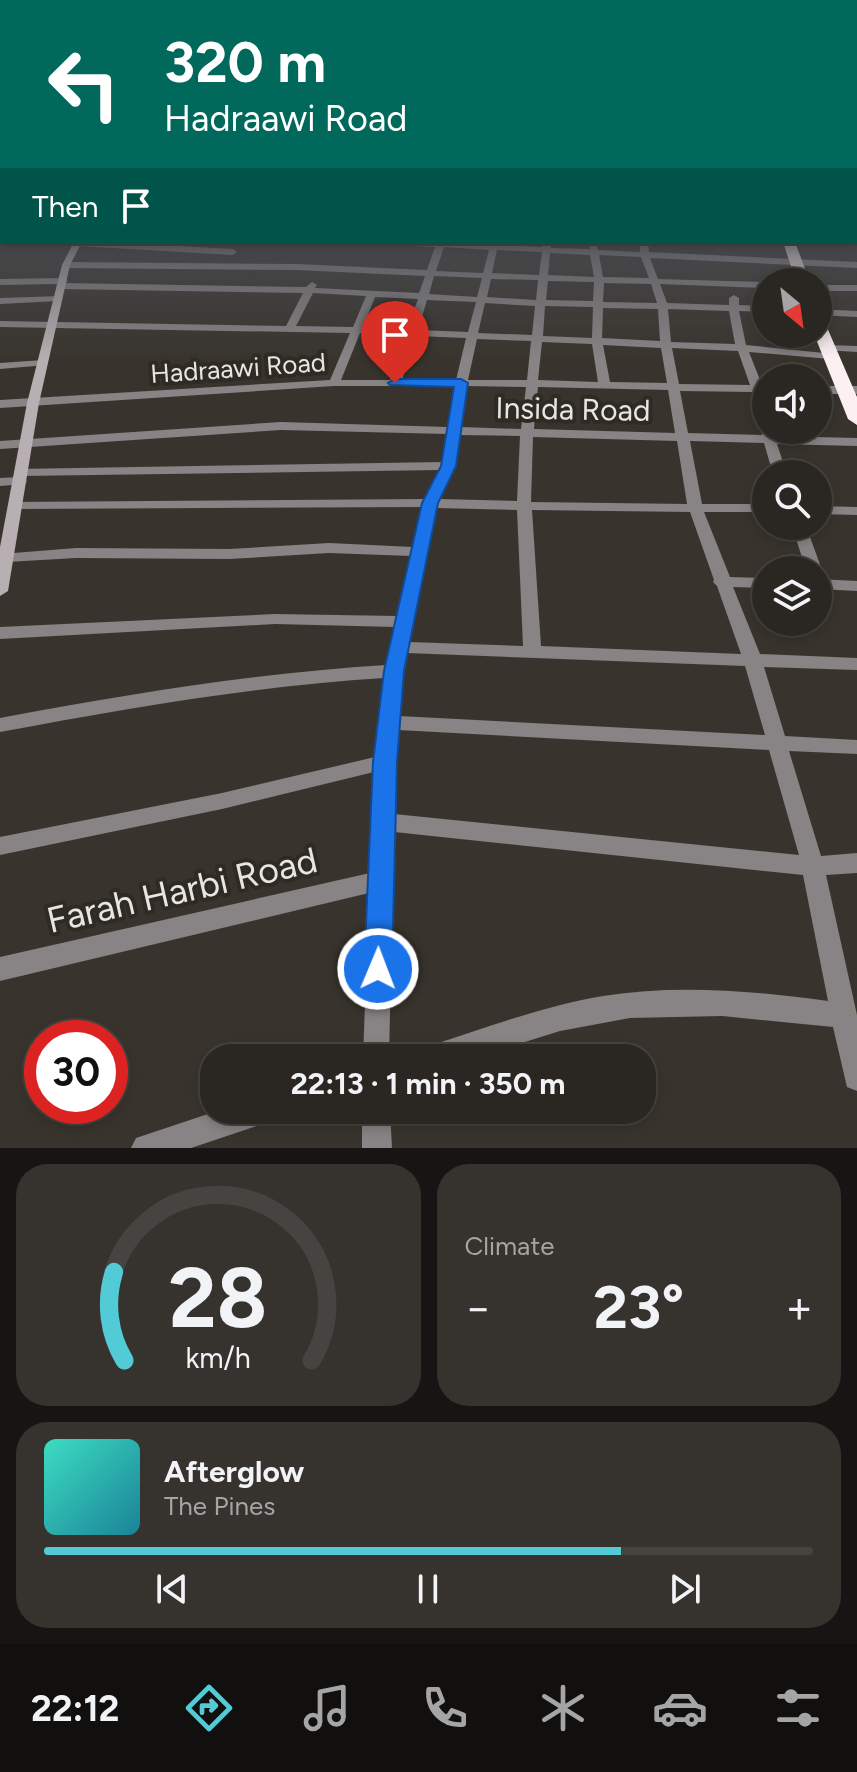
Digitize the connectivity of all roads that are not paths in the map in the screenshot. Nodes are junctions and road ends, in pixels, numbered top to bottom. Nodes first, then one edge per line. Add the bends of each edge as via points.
1 (71, 254) edge
2 (231, 254) edge
3 (436, 254) edge
4 (493, 254) edge
5 (545, 254) edge
6 (594, 254) edge
7 (646, 254) edge
8 (680, 254) edge
9 (714, 254) edge
10 (794, 254) edge
11 (715, 259) junction
12 (798, 263) junction
13 (66, 265) junction
14 (857, 265) edge
15 (218, 266) junction
16 (799, 268) edge
17 (325, 269) junction
18 (428, 273) junction
19 (489, 276) junction
20 (543, 278) junction
21 (599, 280) junction
22 (654, 281) junction
23 (0, 282) edge
24 (729, 282) junction
25 (752, 284) edge
26 (61, 288) junction
27 (832, 288) edge
28 (857, 288) edge
29 (308, 290) junction
30 (372, 293) junction
31 (422, 296) junction
32 (483, 300) junction
33 (0, 301) edge
34 (540, 303) junction
35 (598, 304) junction
36 (663, 306) junction
37 (733, 307) junction
38 (752, 308) edge
39 (832, 313) edge
40 (857, 314) edge
41 (0, 324) edge
42 (51, 327) junction
43 (289, 330) junction
44 (355, 330) junction
45 (409, 333) junction
46 (471, 337) junction
47 (536, 339) junction
48 (597, 342) junction
49 (666, 344) junction
50 (741, 348) junction
51 (827, 348) edge
52 (857, 349) edge
53 (829, 352) junction
54 (43, 363) junction
55 (0, 366) edge
56 (752, 371) edge
57 (334, 383) junction
58 (395, 383) junction
59 (461, 383) junction
60 (533, 384) junction
61 (605, 387) junction
62 (673, 388) junction
63 (752, 389) edge
64 (851, 390) edge
65 (33, 403) junction
66 (0, 404) edge
67 (857, 419) edge
68 (456, 433) junction
69 (527, 435) junction
70 (681, 437) junction
71 (752, 439) edge
72 (832, 441) edge
73 (26, 442) junction
74 (857, 442) edge
75 (0, 445) edge
76 (449, 466) junction
77 (21, 477) junction
78 (0, 482) edge
79 (430, 503) junction
80 (524, 506) junction
81 (695, 507) junction
82 (752, 508) edge
83 (832, 510) edge
84 (11, 511) edge
85 (857, 511) edge
86 (5, 547) edge
87 (419, 552) junction
88 (721, 582) junction
89 (752, 583) edge
90 (832, 585) edge
91 (857, 586) edge
92 (0, 591) edge
93 (406, 622) junction
94 (0, 633) edge
95 (398, 647) junction
96 (532, 651) junction
97 (752, 658) junction
98 (857, 664) edge
99 (394, 671) junction
100 (391, 723) junction
101 (0, 725) edge
102 (777, 745) junction
103 (857, 747) edge
104 (385, 762) junction
105 (385, 822) junction
106 (0, 846) edge
107 (857, 863) edge
108 (813, 866) junction
109 (380, 881) junction
110 (0, 969) edge
111 (848, 1023) edge
112 (376, 1044) edge
113 (481, 1044) edge
114 (857, 1077) edge
115 (221, 1124) edge
116 (376, 1124) edge
117 (146, 1148) edge
118 (377, 1148) edge

1 - 13 street
2 - 15 street
3 - 18 street
4 - 19 street
5 - 20 street
6 - 21 street
7 - 22 street
8 - 11 street
9 - 11 street
10 - 12 highway
11 - 12 street
11 - 24 street
12 - 14 street
12 - 16 highway
13 - 15 street
13 - 26 street
15 - 17 street
17 - 18 street
17 - 29 street
18 - 19 street
18 - 31 street
19 - 20 street
19 - 32 street
20 - 21 street
20 - 34 street
21 - 22 street
21 - 35 street
22 - 24 street
22 - 36 street
23 - 26 street
24 - 25 street
24 - 37 street
26 - 29 street
26 - 33 street
26 - 42 street
27 - 28 street
29 - 30 street
29 - 43 street
30 - 31 street
30 - 44 street
31 - 32 street
31 - 45 street
32 - 34 street
32 - 46 street
34 - 35 street
34 - 47 street
35 - 36 street
35 - 48 street
36 - 37 street
36 - 49 street
37 - 38 street
37 - 50 street
39 - 40 street
41 - 42 street
42 - 43 street
42 - 54 street
43 - 44 street
44 - 45 street
44 - 57 street
45 - 46 street
45 - 58 street
46 - 47 street
46 - 59 street
47 - 48 street
47 - 60 street
48 - 49 street
48 - 61 street
49 - 50 street
49 - 62 street
50 - 53 street
50 - 56 street
51 - 53 highway
52 - 53 street
53 - 64 highway
54 - 55 street
54 - 65 street
57 - 58 street, Hadraawi Road
57 - 65 street, Hadraawi Road
58 - 59 street, Hadraawi Road
59 - 60 street, Hadraawi Road
59 - 68 street
60 - 61 street, Hadraawi Road
60 - 69 street
61 - 62 street, Hadraawi Road
62 - 63 street, Hadraawi Road
62 - 70 street
64 - 67 highway
65 - 66 street, Hadraawi Road
65 - 73 street
68 - 69 street, Insida Road
68 - 73 street, Insida Road via 281,426
68 - 76 street
69 - 70 street, Insida Road
69 - 80 street
70 - 71 street, Insida Road
70 - 81 street
72 - 74 street, Insida Road
73 - 75 street, Insida Road
73 - 77 street
76 - 77 street
76 - 79 street
77 - 78 street
77 - 84 street
79 - 80 street
79 - 84 street
79 - 87 street
80 - 81 street
80 - 96 street
81 - 82 street
81 - 88 street
83 - 85 street
84 - 86 street
86 - 87 street via 76,553 229,554 329,548
86 - 92 street
87 - 93 street
88 - 89 street
88 - 97 street
90 - 91 street
93 - 94 street via 275,619
93 - 95 street
95 - 96 street
95 - 99 street
96 - 97 street
97 - 98 street
97 - 102 street
99 - 100 street
99 - 101 street via 308,675
100 - 102 street
100 - 104 street
102 - 103 street
102 - 108 street
104 - 105 street
104 - 106 street
105 - 108 street
105 - 109 street
107 - 108 street
108 - 111 street
109 - 110 street, Farah Harbi Road
109 - 112 street
111 - 113 street via 783,1007 657,1005 604,1009
111 - 114 street
115 - 117 street
116 - 118 street

